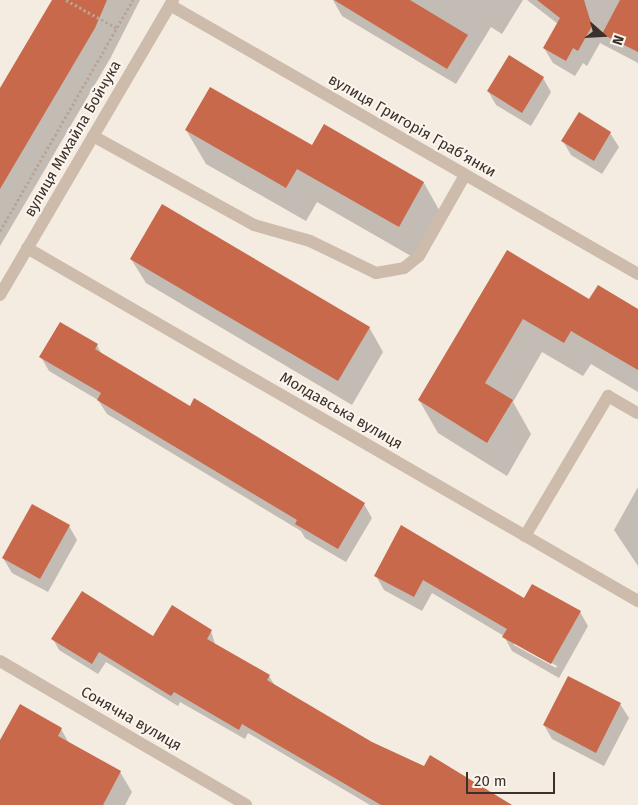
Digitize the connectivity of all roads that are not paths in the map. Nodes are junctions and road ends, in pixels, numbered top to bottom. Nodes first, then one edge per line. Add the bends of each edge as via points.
1 (172, 2) edge
2 (93, 136) junction
3 (465, 175) junction
4 (28, 248) junction
5 (638, 274) edge
6 (0, 295) edge
7 (638, 413) edge
8 (525, 536) junction
9 (638, 601) edge
10 (0, 660) edge
11 (246, 805) edge

1 - 2 street, вулиця Михайла Бойчука
1 - 3 street, вулиця Григорія Грабʼянки
2 - 3 street via 254,225 310,241 376,273 404,268 419,256
2 - 4 street, вулиця Михайла Бойчука
3 - 5 street, вулиця Григорія Грабʼянки
4 - 6 street, вулиця Михайла Бойчука
4 - 8 street, Молдавська вулиця
7 - 8 street via 608,396
8 - 9 street, Молдавська вулиця
10 - 11 street, Сонячна вулиця

